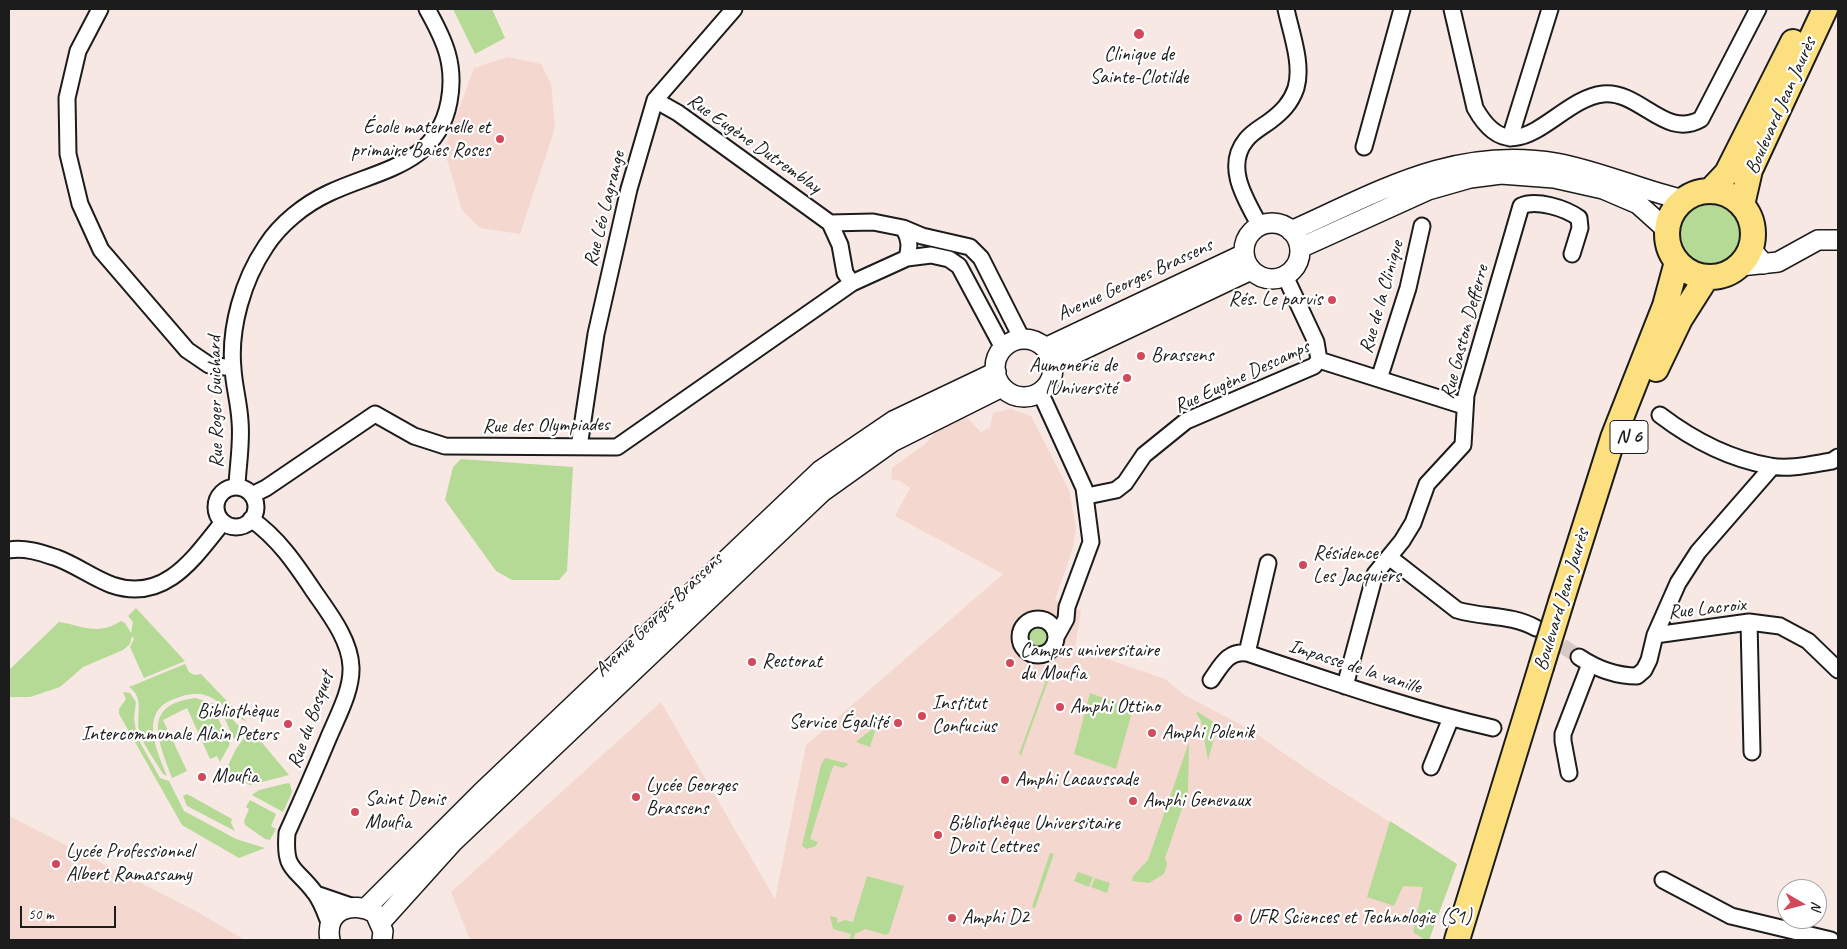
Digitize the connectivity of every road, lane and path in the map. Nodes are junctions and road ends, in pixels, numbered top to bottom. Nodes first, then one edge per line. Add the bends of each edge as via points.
1 (100, 9) edge
2 (427, 9) edge
3 (734, 9) edge
4 (1286, 9) edge
5 (1402, 9) edge
6 (1452, 9) edge
7 (1550, 9) edge
8 (1758, 9) edge
9 (1809, 9) edge
10 (1825, 9) edge
11 (654, 100) junction
12 (1510, 138) junction
13 (1364, 147) dead end
14 (1710, 191) junction
15 (1684, 200) junction
16 (1742, 205) junction
17 (830, 222) junction
18 (861, 223) junction
19 (1260, 226) junction
20 (1422, 226) dead end
21 (903, 228) junction
22 (1667, 230) junction
23 (1296, 239) junction
24 (1838, 240) edge
25 (840, 244) junction
26 (1572, 254) dead end
27 (906, 258) junction
28 (1752, 260) junction
29 (1248, 262) junction
30 (1677, 262) junction
31 (1285, 276) junction
32 (1706, 278) junction
33 (852, 283) junction
34 (1022, 339) junction
35 (1004, 348) junction
36 (1049, 356) junction
37 (1319, 360) junction
38 (233, 368) junction
39 (999, 379) junction
40 (1379, 379) junction
41 (1040, 392) junction
42 (1464, 406) junction
43 (1660, 415) dead end
44 (579, 447) junction
45 (1838, 457) edge
46 (1772, 467) junction
47 (237, 485) junction
48 (252, 495) junction
49 (1087, 496) junction
50 (251, 519) junction
51 (223, 522) junction
52 (9, 550) edge
53 (1389, 557) junction
54 (1268, 563) dead end
55 (1568, 603) junction
56 (1749, 622) junction
57 (1536, 628) tunnel mouth
58 (1053, 631) dead end
59 (1655, 635) junction
60 (1247, 652) junction
61 (1548, 669) junction
62 (1838, 670) edge
63 (1211, 680) dead end
64 (1345, 686) junction
65 (1451, 718) junction
66 (1493, 728) dead end
67 (1752, 752) dead end
68 (1431, 767) dead end
69 (1570, 773) dead end
70 (1663, 880) dead end
71 (316, 894) junction
72 (359, 907) junction
73 (382, 931) edge
74 (329, 936) edge
75 (1457, 940) edge
76 (1473, 940) edge
77 (1831, 940) edge

1 - 38 street via 78,51 67,98 68,154 80,204 101,250 187,350 209,365
2 - 38 street, Rue Roger Guichard via 441,33 451,64 452,85 447,110 437,132 419,154 394,169 328,193 314,202 293,216 266,245 249,276 236,317
3 - 11 street, Rue Léo Lagrange
4 - 19 street via 1298,68 1296,87 1282,112 1246,139 1237,160 1241,188
5 - 13 street
6 - 12 street via 1475,108 1492,131
7 - 12 street
8 - 12 street via 1701,119 1691,125 1677,125 1641,105 1604,94 1589,98 1535,131
9 - 14 main road, Boulevard Jean Jaurès via 1727,173
10 - 16 main road, Boulevard Jean Jaurès via 1750,170
11 - 17 street, Rue Eugène Dutremblay via 678,113
11 - 44 street, Rue Léo Lagrange via 629,189 596,334
14 - 15 main road via 1696,193
14 - 16 main road via 1727,194
15 - 22 main road via 1673,213
15 - 23 street via 1580,168 1554,163 1482,161 1417,175 1357,201
16 - 28 main road via 1753,225
17 - 18 street, Rue Eugène Dutremblay
17 - 25 street, Rue Eugène Dutremblay
18 - 21 street via 883,222
18 - 25 street
19 - 23 street via 1276,223
19 - 29 street via 1247,237
20 - 40 street, Rue de la Clinique via 1408,288
21 - 27 street via 910,250
21 - 34 street via 922,236 970,247 981,258
22 - 23 street via 1638,204 1589,185 1554,178 1501,174 1470,178 1428,190
22 - 30 main road via 1671,252
23 - 31 street via 1297,264
24 - 28 street via 1818,240 1778,262
25 - 33 street via 845,273
26 - 42 street, Rue Gaston Defferre via 1580,228 1579,218 1537,202 1522,206
27 - 33 street
27 - 35 street via 931,255 949,259 959,266
28 - 32 main road via 1718,277
29 - 31 street via 1267,279
29 - 36 street, Avenue Georges Brassens
30 - 32 main road
30 - 55 main road, Boulevard Jean Jaurès / N 6 via 1665,306 1613,438
31 - 37 street via 1316,342
32 - 55 main road, Boulevard Jean Jaurès / N 6 via 1680,319 1657,368
33 - 44 street, Rue des Olympiades via 617,447
34 - 35 street
34 - 36 street via 1030,340
35 - 39 street via 996,363
36 - 41 street via 1050,380
37 - 40 street, Rue Eugène Descamps
37 - 49 street, Rue Eugène Descamps via 1314,366 1186,422 1144,455 1125,483 1116,490
38 - 47 street, Rue Roger Guichard via 242,444
39 - 41 street via 1016,396 1032,396
39 - 72 street, Avenue Georges Brassens via 978,380 893,421 821,470
39 - 73 street, Avenue Georges Brassens via 892,442 822,492 454,841
40 - 42 street, Rue Eugène Descamps
41 - 49 street
42 - 53 street, Rue Gaston Defferre via 1463,445 1427,484 1413,523
43 - 46 street via 1711,448
44 - 48 street, Rue des Olympiades via 445,446 414,436 375,414
45 - 46 street via 1832,462
46 - 59 street via 1698,552 1678,584
47 - 48 street
47 - 51 street via 218,498 217,512
48 - 50 street via 256,503
49 - 58 street via 1091,542 1067,607 1066,619
50 - 51 street via 247,524 234,527
50 - 71 street, Rue du Bosquet via 290,556 337,628 347,649 351,668 340,711 287,833 285,855 299,877
51 - 52 street via 194,557 157,587 138,589 111,584 44,553
53 - 57 street via 1457,610 1515,618
53 - 64 street, Rue Gaston Defferre via 1375,574
54 - 60 street
55 - 61 main road, Boulevard Jean Jaurès / N 6, bridge
56 - 59 street, Rue Lacroix
56 - 62 street, Rue Lacroix via 1780,626 1808,640
56 - 67 street
59 - 69 street via 1649,660 1637,676 1624,676 1585,660 1562,741
60 - 63 street via 1230,654
60 - 64 street, Impasse de la vanille
61 - 75 main road, Boulevard Jean Jaurès / N 6
61 - 76 main road, Boulevard Jean Jaurès / N 6
64 - 65 street, Impasse de la vanille
65 - 66 street, Impasse de la vanille
65 - 68 street
70 - 77 street via 1731,916
71 - 72 street, Rue du Bosquet
71 - 74 street, Rue du Bosquet
72 - 73 street via 376,913
72 - 74 street, Avenue Georges Brassens via 338,913

